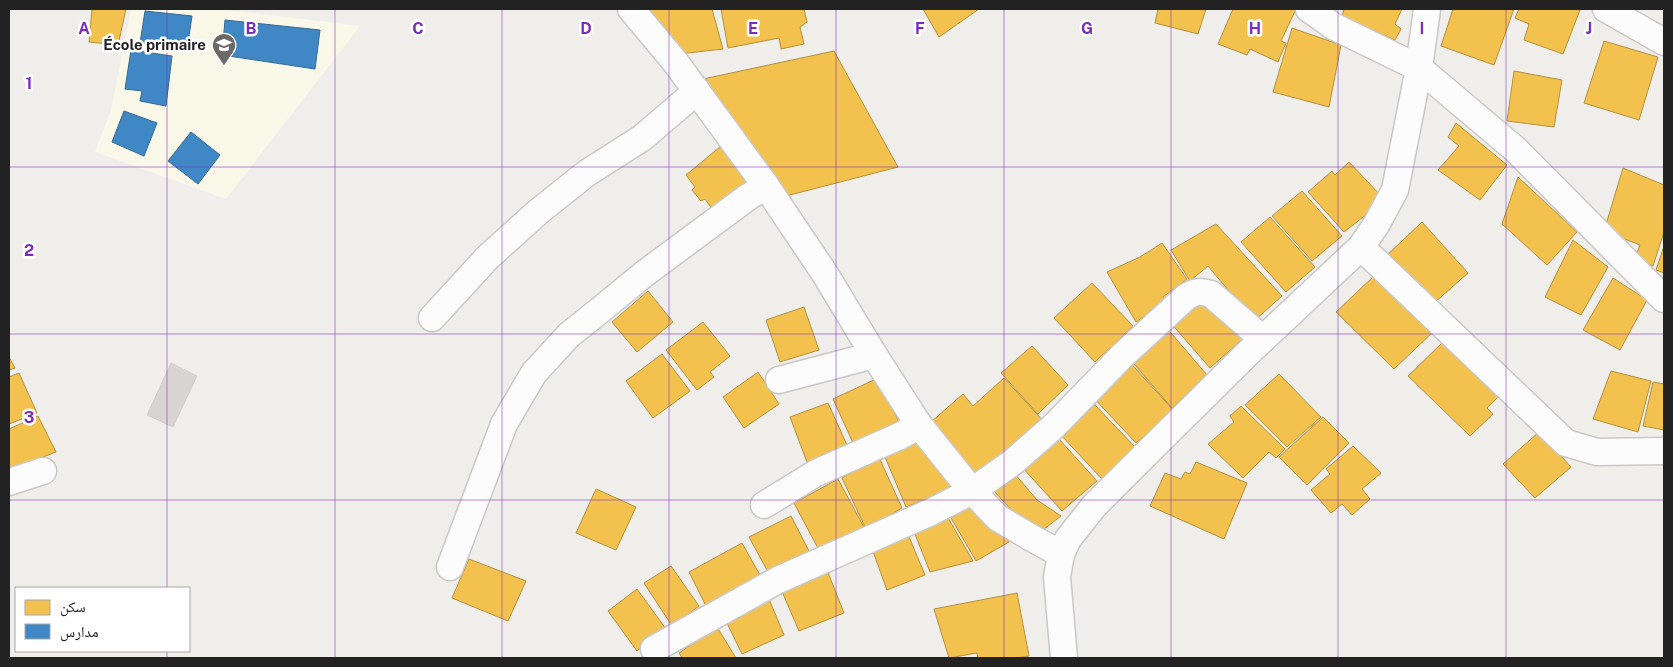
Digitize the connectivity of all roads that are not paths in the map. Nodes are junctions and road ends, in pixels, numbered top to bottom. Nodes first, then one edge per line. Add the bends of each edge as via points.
1 (631, 9) edge
2 (1309, 9) edge
3 (1427, 9) edge
4 (1606, 9) edge
5 (1664, 42) edge
6 (1419, 68) junction
7 (697, 92) junction
8 (766, 186) junction
9 (1361, 247) junction
10 (1664, 299) edge
11 (432, 318) dead end
12 (1263, 339) junction
13 (874, 355) junction
14 (779, 380) dead end
15 (919, 425) junction
16 (1664, 451) edge
17 (43, 471) dead end
18 (9, 482) edge
19 (972, 491) junction
20 (764, 505) dead end
21 (1061, 554) junction
22 (450, 567) dead end
23 (654, 649) dead end
24 (1064, 658) edge

1 - 7 street
2 - 6 street via 1333,26
3 - 6 street
4 - 5 street
6 - 9 street via 1395,190
6 - 10 street via 1515,149
7 - 8 street
7 - 11 street via 642,138 587,173 538,212 488,257
8 - 13 street
8 - 22 street via 644,274 569,335 534,373 504,424
9 - 12 street
9 - 16 street via 1566,442 1597,452
12 - 19 street via 1211,294 1193,292 1122,356 1054,426 1013,462
12 - 21 street via 1094,506 1068,539
13 - 14 street
13 - 15 street
15 - 19 street
15 - 20 street via 816,473
17 - 18 street
19 - 21 street via 998,518
19 - 23 street via 778,580
21 - 24 street via 1057,577

